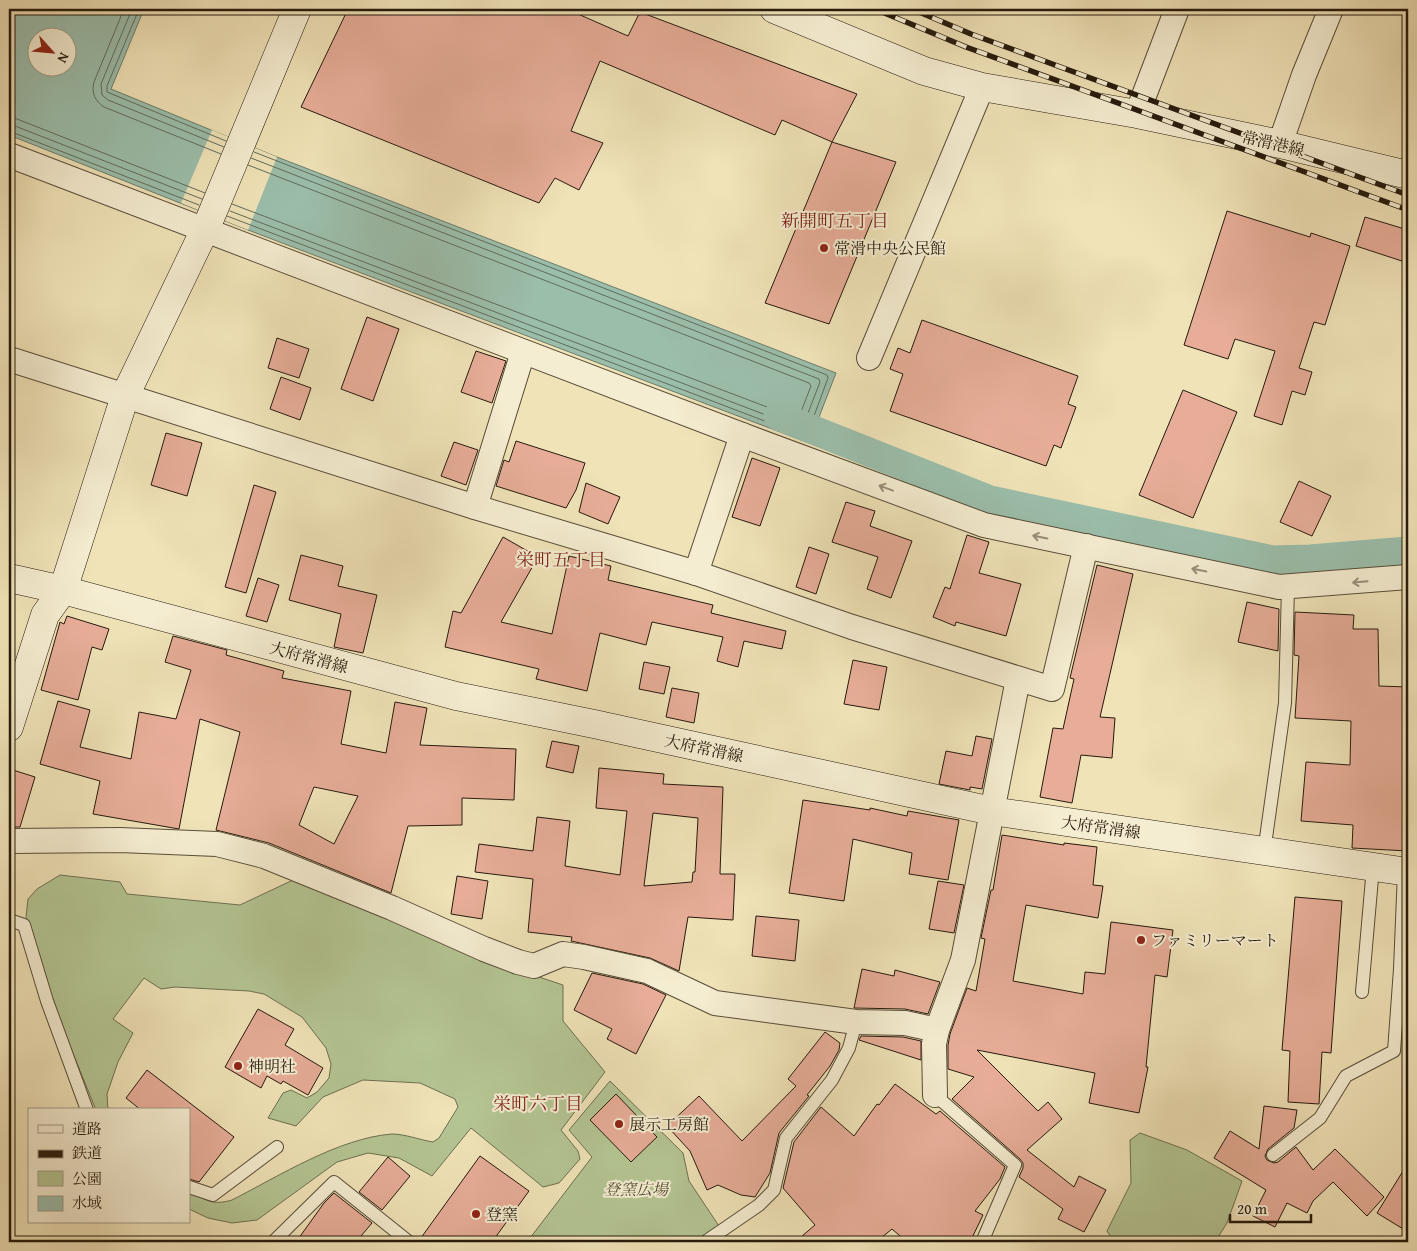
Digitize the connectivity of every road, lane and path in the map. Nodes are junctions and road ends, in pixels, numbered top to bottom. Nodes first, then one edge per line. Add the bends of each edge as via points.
1 (298, 9) edge
2 (774, 9) edge
3 (1177, 9) edge
4 (1331, 9) edge
5 (982, 87) junction
6 (1137, 114) junction
7 (1280, 144) junction
8 (9, 155) edge
9 (1408, 175) edge
10 (207, 225) junction
11 (523, 352) junction
12 (869, 358) dead end
13 (9, 359) edge
14 (125, 396) junction
15 (742, 435) junction
16 (475, 507) junction
17 (1086, 546) junction
18 (696, 572) junction
19 (1408, 577) edge
20 (9, 578) edge
21 (1288, 587) junction
22 (62, 590) junction
23 (1018, 679) junction
24 (9, 727) edge
25 (992, 811) junction
26 (9, 841) edge
27 (1264, 852) junction
28 (1373, 868) junction
29 (1406, 872) edge
30 (9, 920) edge
31 (1362, 992) dead end
32 (856, 1022) junction
33 (937, 1030) junction
34 (935, 1095) joint
35 (86, 1108) edge
36 (277, 1147) dead end
37 (1273, 1155) dead end
38 (190, 1187) edge
39 (273, 1242) edge
40 (409, 1242) edge
41 (705, 1242) edge
42 (982, 1242) edge

1 - 10 main road
2 - 5 main road, 常滑港線 via 924,71
3 - 6 street
4 - 7 street
5 - 6 main road, 常滑港線
5 - 12 street
6 - 7 main road, 常滑港線
7 - 9 main road, 常滑港線
8 - 10 street
10 - 11 street
10 - 14 main road
11 - 15 street
11 - 16 street
13 - 14 street
14 - 16 street
14 - 22 main road
17 -> 15 street via 984,525
15 - 18 street
16 - 18 street
21 -> 17 street
17 - 23 street via 1052,689
18 - 23 street via 852,628
19 -> 21 street
20 - 22 main road, 大府常滑線
21 - 27 lane via 1285,703
22 - 24 main road via 45,615
22 - 25 main road, 大府常滑線 via 456,696
23 - 25 street
25 - 27 main road, 大府常滑線
25 - 33 street via 963,960
26 - 32 street via 120,840 217,844 259,854 518,962 534,966 563,954 584,957 647,971 714,1003
27 - 28 main road, 大府常滑線
28 - 29 main road, 大府常滑線
28 - 31 lane
29 - 37 lane via 1394,1051 1346,1076 1320,1118
30 - 35 lane via 24,925 47,1002
32 - 33 street via 905,1023
32 - 41 lane via 849,1048 832,1080 786,1138 774,1190 759,1205
33 - 34 street via 934,1044
34 - 42 lane via 1015,1165
36 - 38 lane via 213,1194
39 - 40 lane via 334,1182

